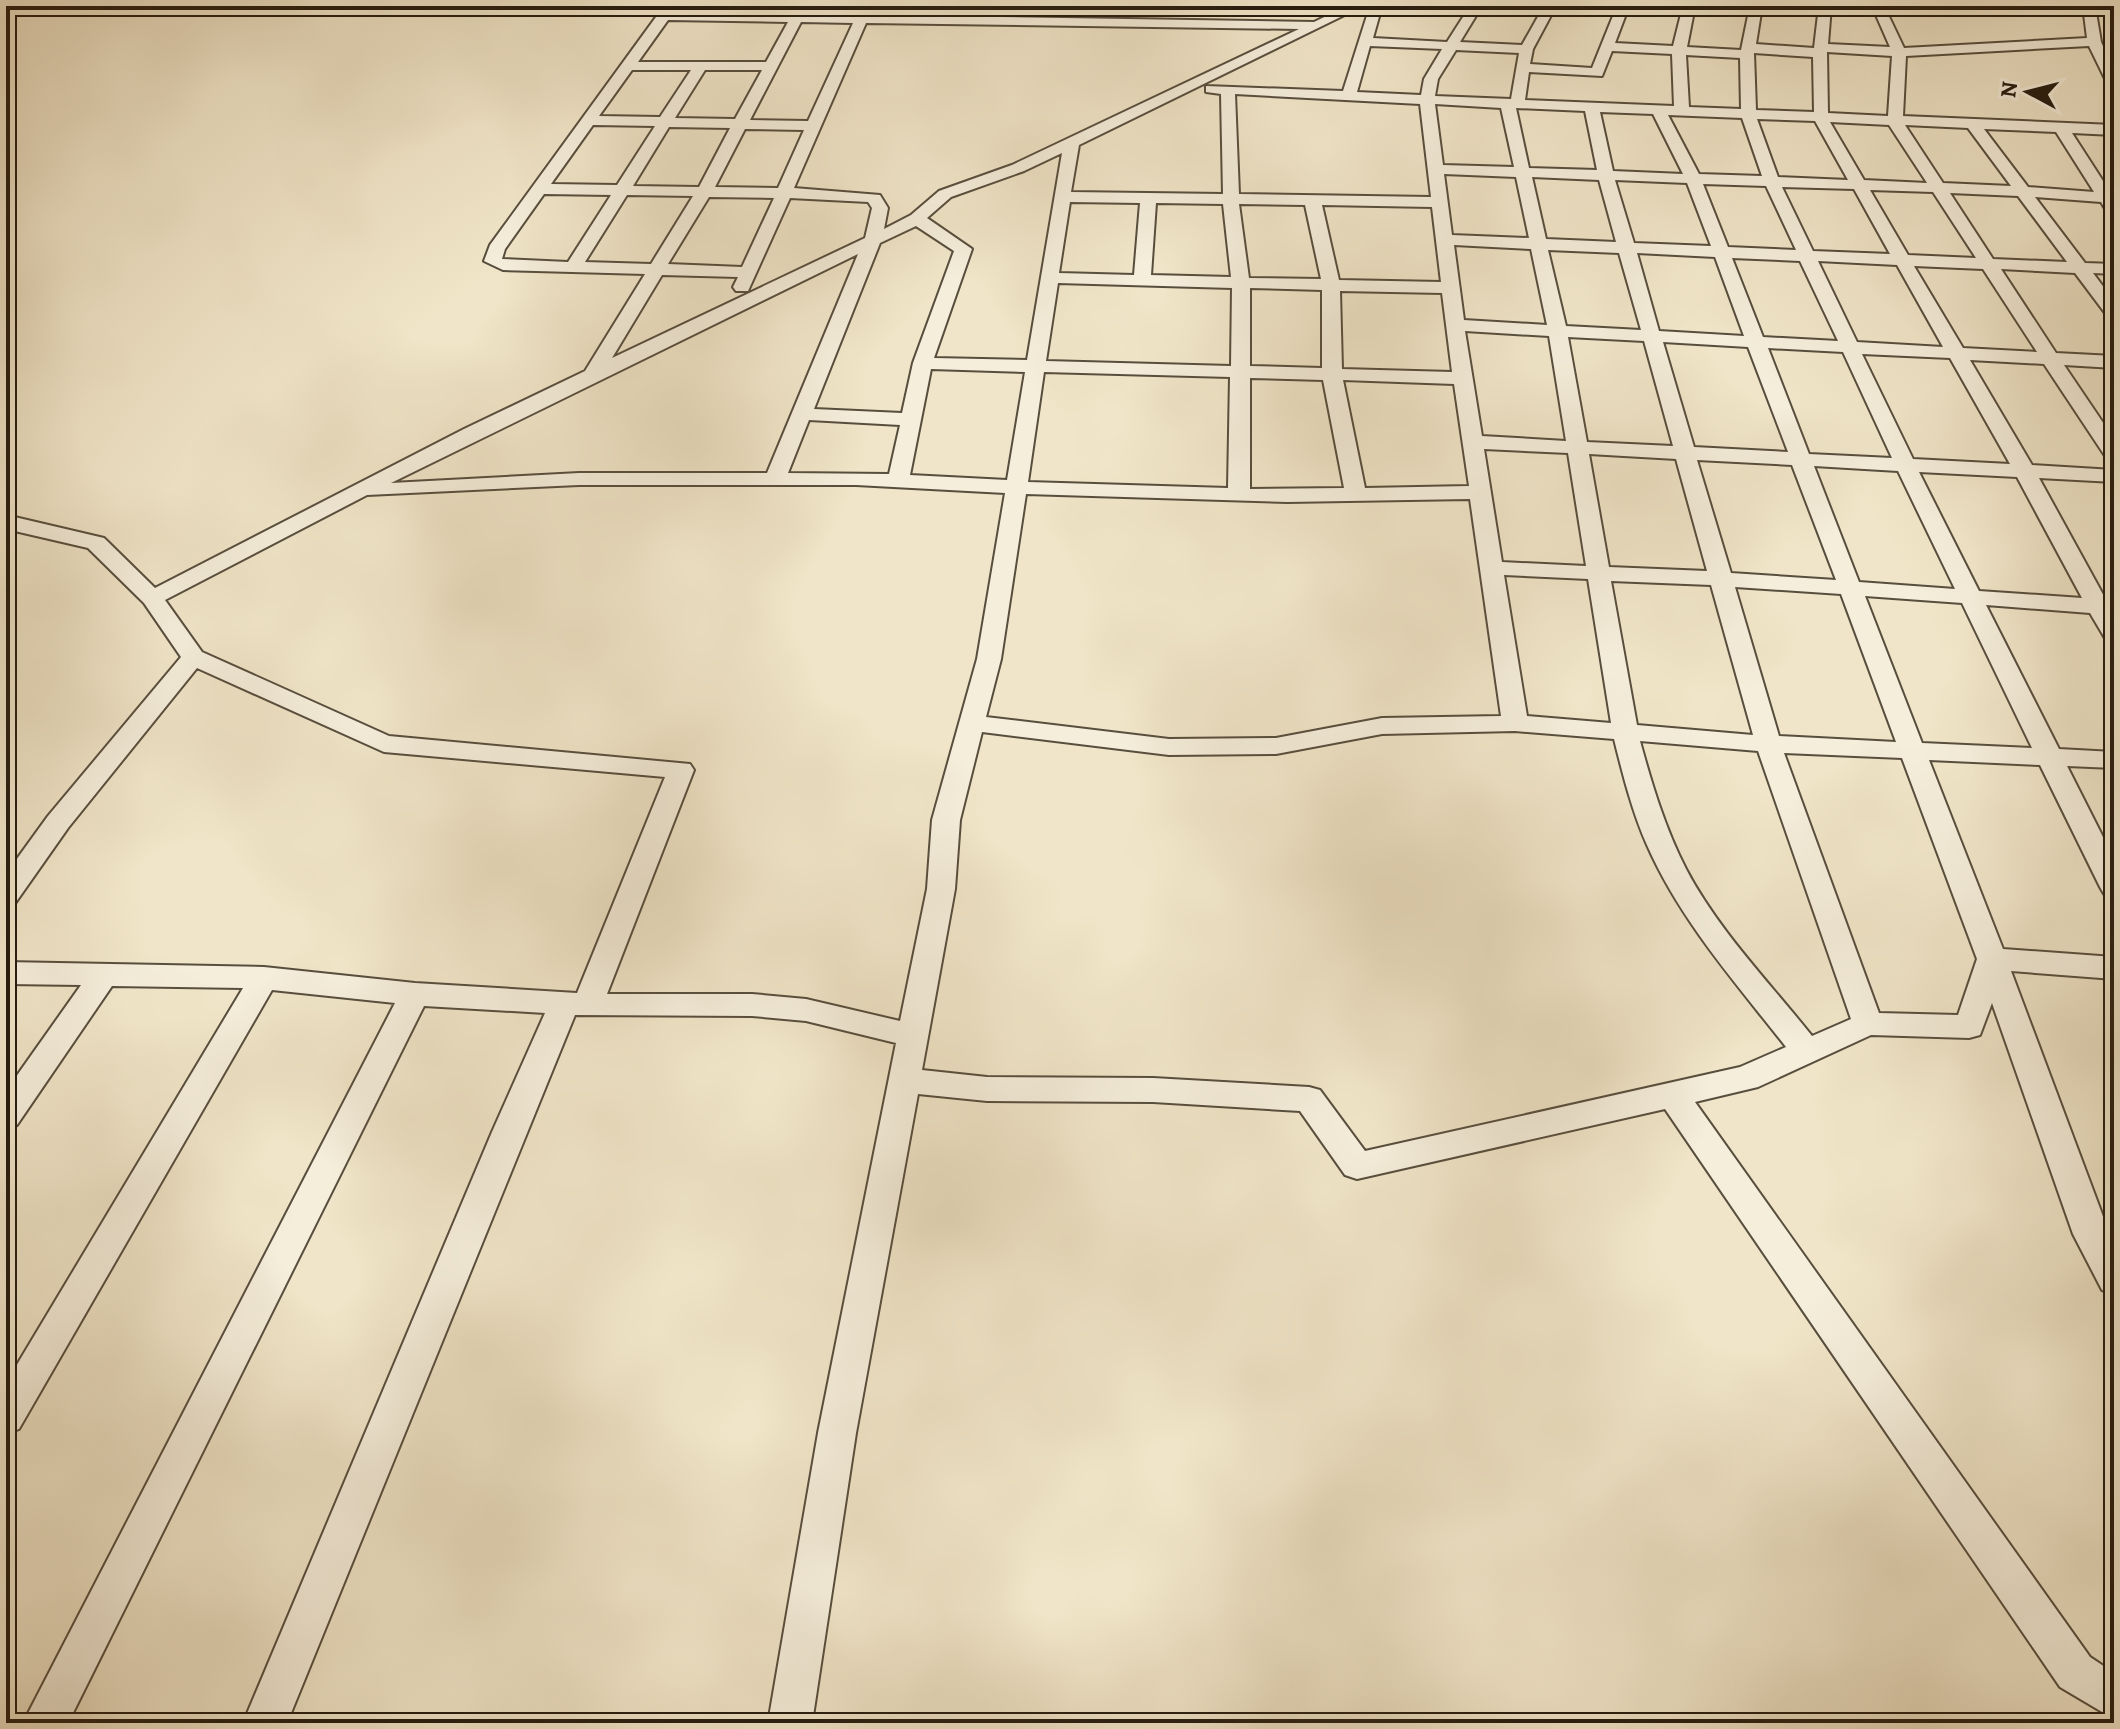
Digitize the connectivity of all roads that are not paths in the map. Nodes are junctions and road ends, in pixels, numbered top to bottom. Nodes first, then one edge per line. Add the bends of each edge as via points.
1 (1216, 6) edge
2 (1346, 6) edge
3 (1357, 6) edge
4 (1376, 6) edge
5 (1476, 6) edge
6 (1550, 6) edge
7 (1623, 6) edge
8 (1689, 6) edge
9 (1756, 6) edge
10 (1825, 6) edge
11 (1878, 6) edge
12 (2089, 6) edge
13 (668, 11) edge
14 (802, 11) edge
15 (1076, 13) edge
16 (862, 17) junction
17 (1324, 22) junction
18 (1203, 23) junction
19 (1363, 42) junction
20 (2094, 42) junction
21 (1450, 46) junction
22 (1609, 47) junction
23 (1526, 49) junction
24 (1679, 51) junction
25 (1748, 51) junction
26 (1820, 51) junction
27 (1899, 52) junction
28 (701, 65) junction
29 (630, 66) junction
30 (771, 66) junction
31 (1526, 68) junction
32 (2114, 83) edge
33 (1190, 88) junction
34 (1228, 90) junction
35 (1348, 97) junction
36 (1427, 100) junction
37 (1512, 104) junction
38 (1592, 108) junction
39 (1659, 112) junction
40 (1682, 113) junction
41 (1749, 116) junction
42 (1821, 119) junction
43 (589, 120) junction
44 (665, 122) junction
45 (1895, 122) junction
46 (738, 124) junction
47 (814, 126) junction
48 (1974, 126) junction
49 (2062, 129) junction
50 (2114, 130) edge
51 (1071, 144) junction
52 (1435, 169) junction
53 (1522, 172) junction
54 (1606, 176) junction
55 (1692, 179) junction
56 (1772, 182) junction
57 (1859, 186) junction
58 (1939, 188) junction
59 (538, 189) junction
60 (622, 190) junction
61 (2023, 191) junction
62 (704, 192) junction
63 (781, 193) junction
64 (1064, 197) junction
65 (1148, 200) junction
66 (1231, 202) junction
67 (1313, 202) junction
68 (1440, 202) junction
69 (2109, 204) edge
70 (917, 219) junction
71 (873, 239) junction
72 (1447, 240) junction
73 (1541, 245) junction
74 (1628, 247) junction
75 (1718, 252) junction
76 (1808, 256) junction
77 (1901, 260) junction
78 (1990, 264) junction
79 (573, 267) junction
80 (2079, 268) junction
81 (2114, 269) edge
82 (655, 271) junction
83 (749, 272) junction
84 (1053, 278) junction
85 (1142, 280) junction
86 (1241, 283) junction
87 (1331, 285) junction
88 (1453, 288) junction
89 (735, 306) junction
90 (2114, 313) edge
91 (1455, 325) junction
92 (1558, 331) junction
93 (1654, 337) junction
94 (1753, 342) junction
95 (1850, 346) junction
96 (1954, 352) junction
97 (2051, 358) junction
98 (2114, 362) edge
99 (923, 363) junction
100 (1036, 367) junction
101 (1240, 372) junction
102 (592, 375) junction
103 (1332, 375) junction
104 (1464, 378) junction
105 (802, 414) junction
106 (911, 420) junction
107 (1475, 442) junction
108 (1579, 449) junction
109 (1687, 455) junction
110 (2114, 455) edge
111 (1800, 460) junction
112 (1906, 466) junction
113 (2025, 472) junction
114 (2114, 476) edge
115 (775, 479) junction
116 (898, 481) junction
117 (1016, 487) junction
118 (359, 491) junction
119 (1482, 492) junction
120 (1356, 494) junction
121 (1239, 495) junction
122 (6, 522) edge
123 (1493, 568) junction
124 (1599, 573) junction
125 (1722, 579) junction
126 (1850, 589) junction
127 (1970, 597) junction
128 (152, 598) junction
129 (2106, 606) edge
130 (2114, 635) edge
131 (193, 657) junction
132 (971, 723) junction
133 (1515, 723) junction
134 (1625, 732) junction
135 (1768, 744) junction
136 (1912, 750) junction
137 (2047, 755) junction
138 (2114, 760) edge
139 (2114, 887) edge
140 (6, 895) edge
141 (1992, 959) junction
142 (2114, 968) edge
143 (6, 973) edge
144 (105, 973) junction
145 (264, 978) junction
146 (415, 994) junction
147 (576, 1004) junction
148 (1868, 1024) junction
149 (912, 1035) junction
150 (1805, 1050) junction
151 (904, 1080) junction
152 (1674, 1097) junction
153 (6, 1116) edge
154 (2114, 1279) edge
155 (6, 1417) edge
156 (2114, 1698) edge
157 (45, 1723) edge
158 (265, 1723) edge
159 (790, 1723) edge

1 - 18 street
2 - 17 street
3 - 17 street
4 - 19 street
5 - 21 street
6 - 23 street
7 - 22 street
8 - 24 street
9 - 25 street
10 - 26 street
11 - 27 street
12 - 20 street
13 - 14 street
13 - 29 street
14 - 16 street
14 - 30 street
15 - 16 street
15 - 18 street
16 - 47 street
17 - 18 street
17 - 33 street
19 - 21 street
19 - 35 street
20 - 27 street
20 - 32 street
21 - 23 street
21 - 36 street via 1431,79
22 - 24 street
22 - 31 street via 1597,73
23 - 31 street
24 - 25 street
24 - 40 street
25 - 26 street
25 - 41 street
26 - 27 street
26 - 42 street
27 - 45 street
28 - 29 street
28 - 30 street
28 - 44 street
29 - 43 street
30 - 46 street
31 - 37 street
33 - 34 street
33 - 51 street
34 - 35 street
34 - 66 street
35 - 36 street
36 - 37 street
36 - 52 street
37 - 38 street
37 - 53 street
38 - 39 street
38 - 54 street
39 - 40 street
39 - 55 street
40 - 41 street
41 - 42 street
41 - 56 street
42 - 45 street
42 - 57 street
43 - 44 street
43 - 59 street
44 - 46 street
44 - 60 street
45 - 48 street
45 - 58 street
46 - 47 street
46 - 62 street
47 - 63 street
48 - 49 street
48 - 61 street
49 - 50 street
49 - 69 street
51 - 64 street
51 - 70 street via 945,194
52 - 53 street
52 - 68 street
53 - 54 street
53 - 73 street
54 - 55 street
54 - 74 street
55 - 56 street
55 - 75 street
56 - 57 street
56 - 76 street
57 - 58 street
57 - 77 street
58 - 61 street
58 - 78 street
59 - 60 street
59 - 79 street via 493,261
60 - 62 street
60 - 79 street
61 - 69 street
61 - 80 street
62 - 63 street
62 - 82 street
63 - 71 street via 874,198 880,208
63 - 83 street
64 - 65 street
64 - 84 street
65 - 66 street
65 - 85 street
66 - 67 street
66 - 86 street
67 - 68 street
67 - 87 street
68 - 72 street
70 - 71 street
70 - 99 street via 963,249
71 - 89 street
71 - 105 street
72 - 73 street
72 - 88 street
73 - 74 street
73 - 92 street
74 - 75 street
74 - 93 street
75 - 76 street
75 - 94 street
76 - 77 street
76 - 95 street
77 - 78 street
77 - 96 street
78 - 80 street
78 - 97 street
79 - 82 street
80 - 81 street
80 - 90 street
82 - 83 street
82 - 102 street
83 - 89 street
84 - 85 street
84 - 100 street
85 - 86 street
86 - 87 street
86 - 101 street
87 - 88 street
87 - 103 street
88 - 91 street
89 - 102 street
91 - 92 street
91 - 104 street
92 - 93 street
92 - 108 street
93 - 94 street
93 - 109 street
94 - 95 street
94 - 111 street
95 - 96 street
95 - 112 street
96 - 97 street
96 - 113 street
97 - 98 street
97 - 110 street
99 - 100 street
99 - 106 street
100 - 101 street
100 - 117 street
101 - 103 street
101 - 121 street
102 - 118 street
103 - 104 street
103 - 120 street
104 - 107 street
105 - 106 street
105 - 115 street
106 - 116 street
107 - 108 street
107 - 119 street
108 - 109 street
108 - 124 street
109 - 111 street
109 - 125 street
111 - 112 street
111 - 126 street
112 - 113 street
112 - 127 street
113 - 114 street
113 - 129 street
115 - 116 street
115 - 118 street via 579,479
116 - 117 street
117 - 121 street
117 - 132 street via 989,659
118 - 128 street
119 - 120 street
119 - 123 street
120 - 121 street
122 - 128 street via 96,543
123 - 124 street
123 - 133 street
124 - 125 street
124 - 134 street
125 - 126 street
125 - 135 street
126 - 127 street
126 - 136 street
127 - 129 street
127 - 137 street
128 - 131 street
129 - 130 street
131 - 140 street via 58,822
131 - 147 street via 384,744 681,770
132 - 133 street via 1169,747 1276,746 1382,726
132 - 149 street via 946,820 941,889
133 - 134 street
134 - 135 street
134 - 150 street via 1660,846 1706,925
135 - 136 street
135 - 148 street
136 - 137 street
136 - 141 street
137 - 138 street
137 - 139 street
141 - 142 street
141 - 148 street via 1969,1027
141 - 154 street via 2090,1234
143 - 144 street
144 - 145 street
144 - 153 street
145 - 146 street
145 - 155 street
146 - 147 street
146 - 157 street
147 - 149 street via 752,1005 806,1010
147 - 158 street
148 - 150 street
149 - 151 street
150 - 152 street via 1747,1078
151 - 152 street via 1003,1090 1153,1090 1309,1099 1357,1166
151 - 159 street via 837,1433
152 - 156 street via 2075,1672

